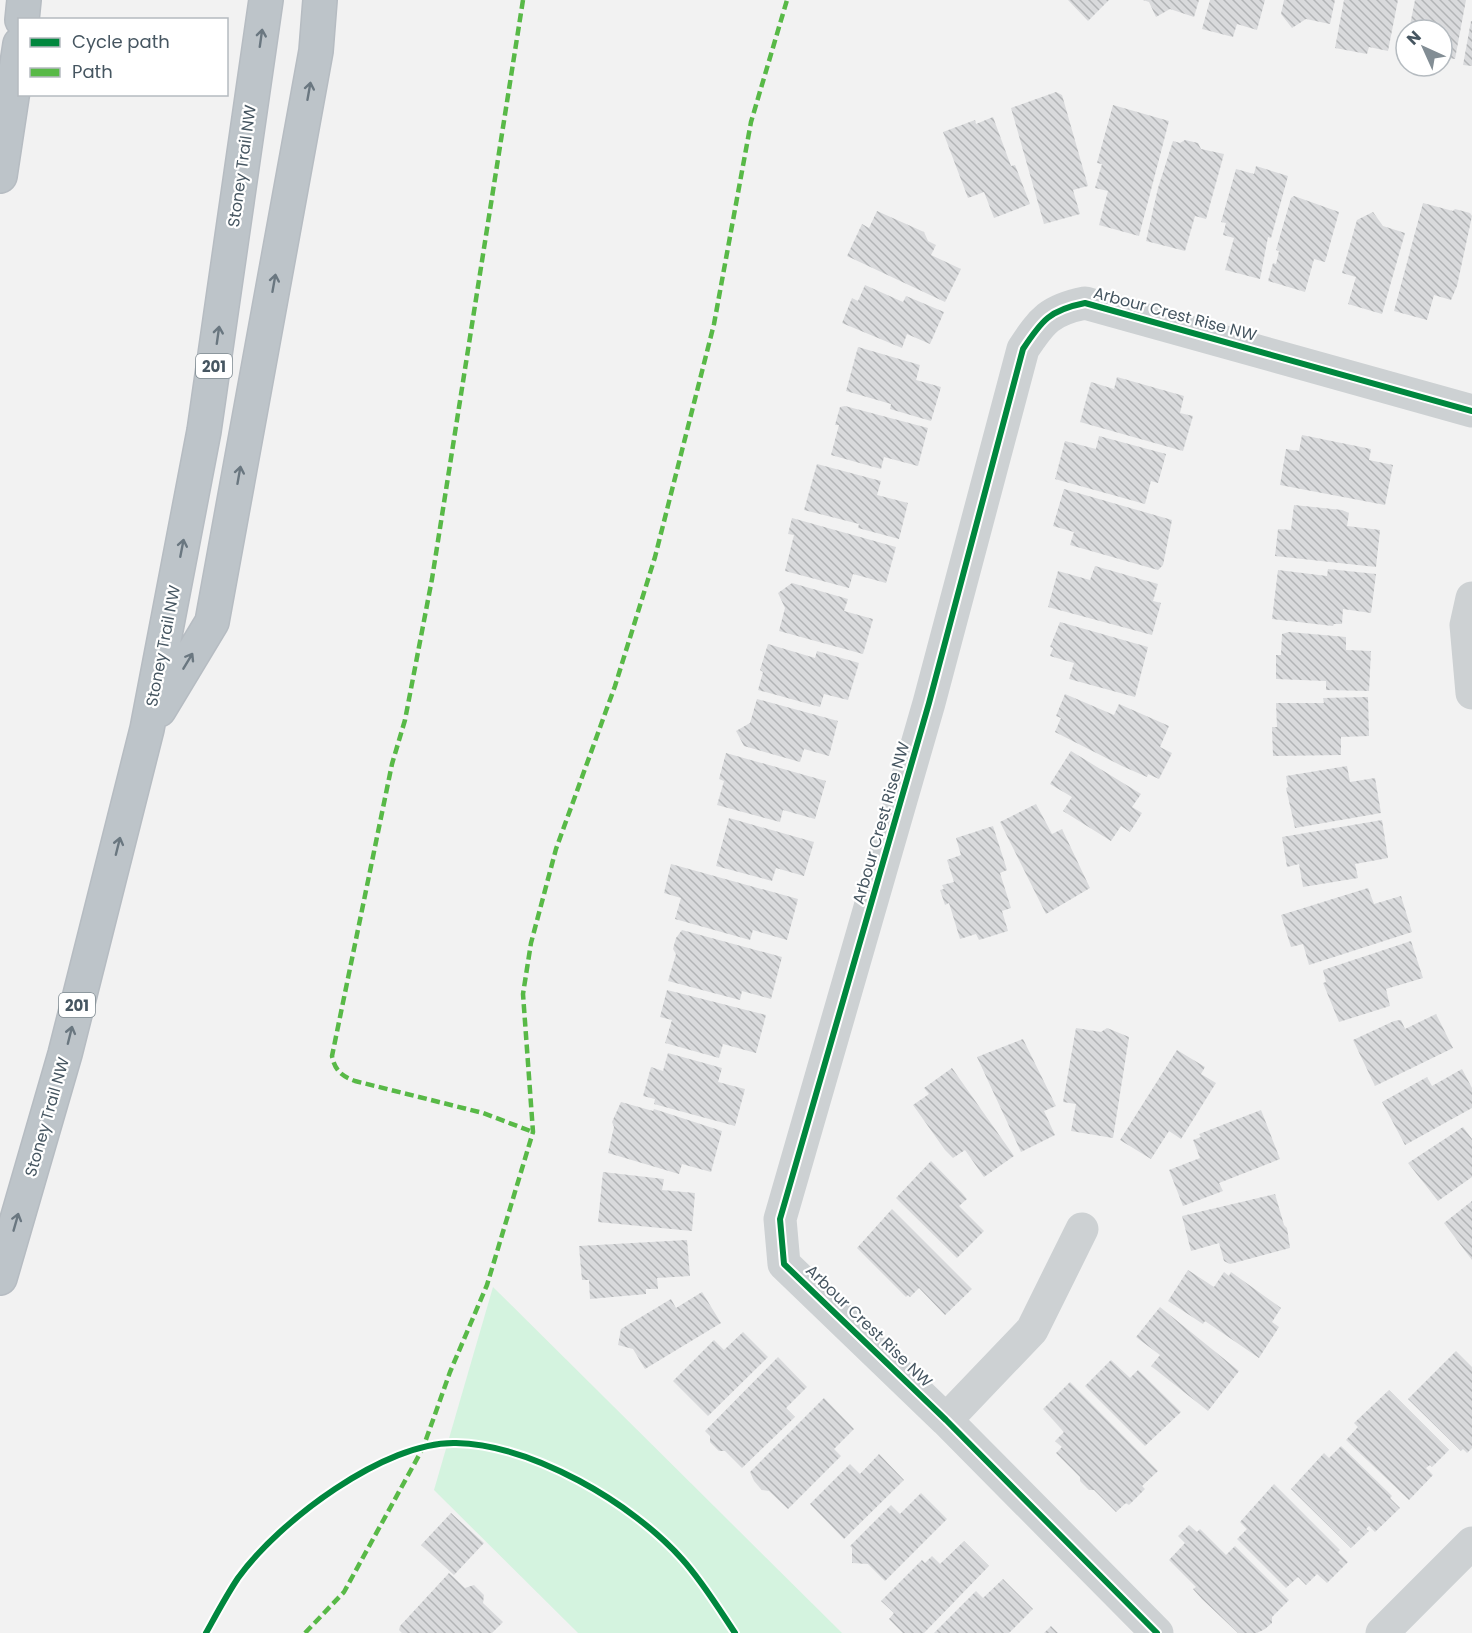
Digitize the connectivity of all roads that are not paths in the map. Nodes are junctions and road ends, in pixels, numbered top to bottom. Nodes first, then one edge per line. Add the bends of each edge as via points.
1 (24, 0) edge
2 (266, 0) edge
3 (320, 0) edge
4 (22, 18) edge
5 (18, 57) edge
6 (0, 176) edge
7 (1472, 411) edge
8 (1472, 598) edge
9 (1472, 693) edge
10 (147, 729) junction
11 (1082, 1229) dead end
12 (0, 1278) edge
13 (946, 1420) junction
14 (1472, 1543) edge
15 (1157, 1633) edge
16 (1382, 1633) edge

1 - 4 highway
10 -> 2 highway, Stoney Trail NW / 201 via 204,431
10 -> 3 highway via 212,622 316,51
5 - 6 highway
7 - 13 street, Arbour Crest Rise NW via 1085,303 1061,308 1039,324 1023,349 929,703 780,1219 784,1264
8 - 9 street via 1466,625
12 -> 10 highway, Stoney Trail NW / 201 via 65,1054
11 - 13 street via 1032,1330
13 - 15 street, Arbour Crest Rise NW
14 - 16 street

